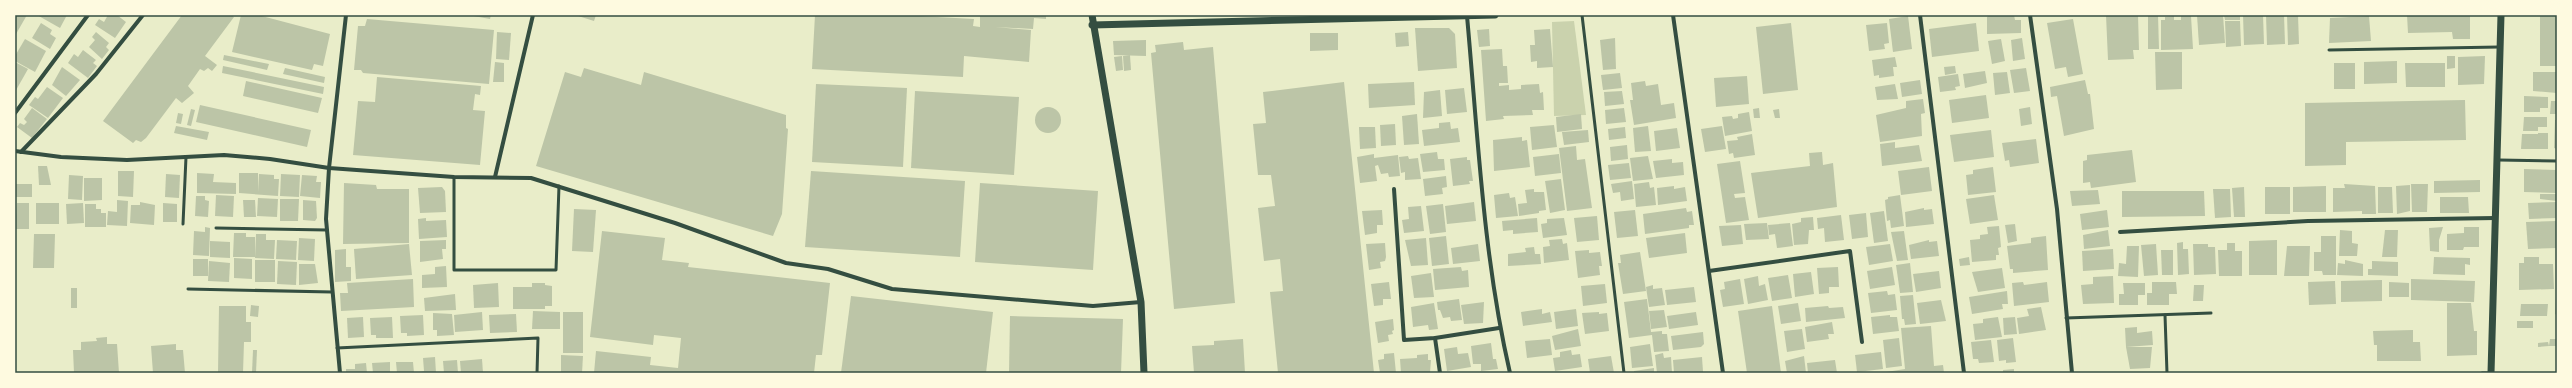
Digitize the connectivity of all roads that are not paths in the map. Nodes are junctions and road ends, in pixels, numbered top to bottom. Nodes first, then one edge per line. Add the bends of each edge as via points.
1 (88, 15) edge
2 (143, 15) edge
3 (346, 15) edge
4 (533, 15) edge
5 (1092, 15) edge
6 (1494, 15) edge
7 (1582, 15) edge
8 (1673, 15) edge
9 (1920, 15) edge
10 (2030, 15) edge
11 (2501, 15) edge
12 (1467, 16) edge
13 (1092, 25) junction
14 (2501, 47) junction
15 (2330, 50) dead end
16 (15, 113) edge
17 (15, 151) edge
18 (21, 152) junction
19 (186, 157) junction
20 (2499, 160) junction
21 (2557, 162) edge
22 (329, 168) junction
23 (454, 177) junction
24 (495, 177) junction
25 (559, 186) junction
26 (1394, 189) dead end
27 (2495, 218) junction
28 (184, 224) dead end
29 (216, 228) dead end
30 (327, 230) junction
31 (2120, 232) dead end
32 (1709, 271) junction
33 (188, 289) dead end
34 (332, 292) junction
35 (1141, 302) junction
36 (2212, 313) dead end
37 (2165, 315) junction
38 (2066, 318) junction
39 (1500, 328) junction
40 (1434, 338) junction
41 (1862, 342) dead end
42 (337, 348) junction
43 (340, 373) edge
44 (537, 373) edge
45 (1144, 373) edge
46 (1440, 373) edge
47 (1510, 373) edge
48 (1624, 373) edge
49 (1723, 373) edge
50 (1964, 373) edge
51 (2072, 373) edge
52 (2167, 373) edge
53 (2482, 373) edge
54 (2491, 373) edge

1 - 16 street
2 - 18 street via 96,74
3 - 22 street
4 - 24 street
5 - 13 street
6 - 12 street
7 - 48 lane
8 - 32 street
9 - 50 street
10 - 38 street via 2057,209
11 - 14 street
12 - 13 street
12 - 39 street via 1490,267
13 - 35 street
14 - 15 lane
14 - 20 street
17 - 18 street
18 - 19 street via 61,157 120,159
19 - 22 street via 224,155
19 - 28 lane
20 - 21 lane
20 - 27 street
22 - 23 street
22 - 30 street
23 - 24 street
23 - 25 lane via 454,270 556,270
24 - 25 street via 531,178
25 - 35 street via 786,263 828,269 892,289 1093,306
26 - 40 street via 1404,340
27 - 31 street via 2308,221
27 - 54 street
29 - 30 lane
30 - 34 street
32 - 41 street via 1850,251
32 - 49 street
33 - 34 lane
34 - 42 street
35 - 45 street
36 - 37 lane
37 - 38 lane
37 - 52 lane
38 - 51 street
39 - 40 street
39 - 47 street
40 - 46 street
42 - 43 street
42 - 44 lane via 538,338
53 - 54 lane

